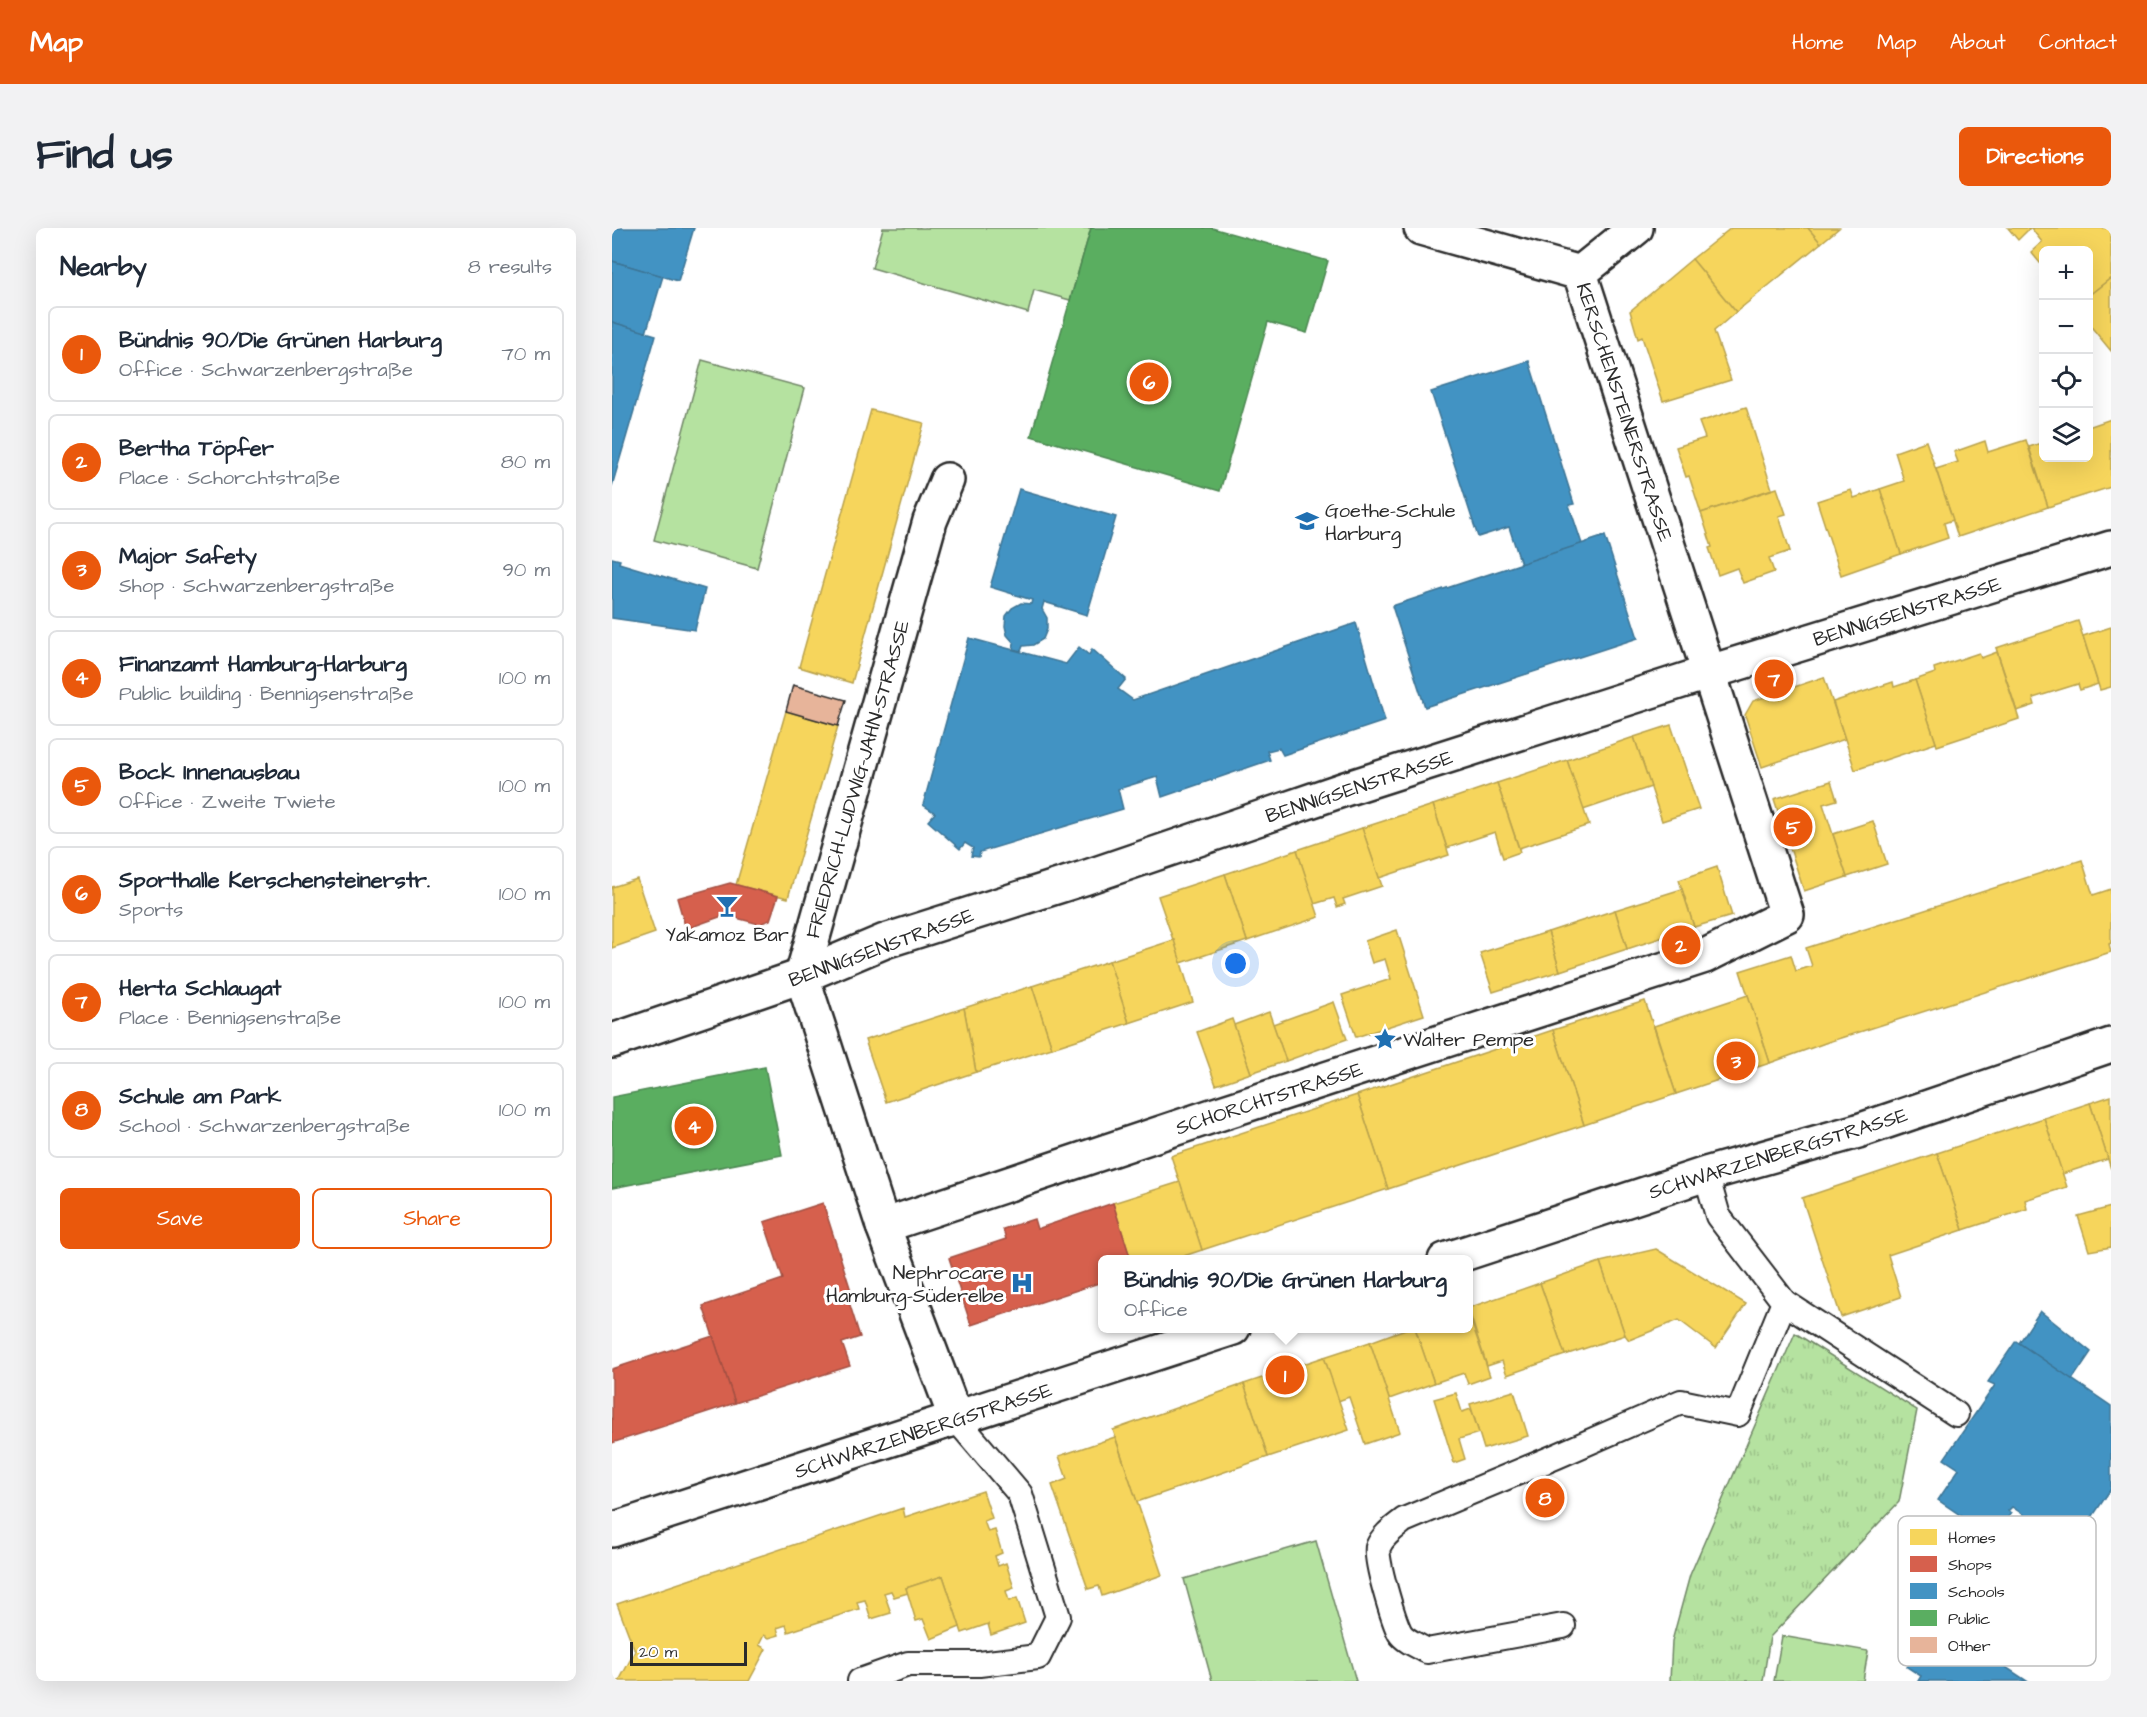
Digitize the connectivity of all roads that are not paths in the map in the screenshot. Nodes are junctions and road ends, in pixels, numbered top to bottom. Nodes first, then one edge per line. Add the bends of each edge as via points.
1 (1421, 228) edge
2 (1636, 228) edge
3 (1580, 273) junction
4 (947, 480) dead end
5 (2111, 548) edge
6 (1710, 672) junction
7 (1788, 915) joint
8 (802, 976) junction
9 (612, 1041) edge
10 (2111, 1045) edge
11 (1706, 1174) junction
12 (883, 1226) junction
13 (1460, 1255) edge
14 (1784, 1302) junction
15 (1221, 1333) edge
16 (1956, 1414) dead end
17 (956, 1419) junction
18 (612, 1530) edge
19 (1563, 1626) dead end
20 (860, 1681) edge

1 - 3 street, KERSCHENSTEINERSTRASSE
2 - 3 street
3 - 6 street, KERSCHENSTEINERSTRASSE
4 - 8 street, FRIEDRICH-LUDWIG-JAHN-STRASSE via 927,532
5 - 6 street, BENNIGSENSTRASSE
6 - 7 street, KERSCHENSTEINERSTRASSE
6 - 8 street, BENNIGSENSTRASSE via 885,941
7 - 12 street, SCHORCHTSTRASSE via 1705,956
8 - 9 street, BENNIGSENSTRASSE
8 - 12 street
10 - 11 street, SCHWARZENBERGSTRASSE via 1858,1131
11 - 13 street, SCHWARZENBERGSTRASSE
11 - 14 lane via 1718,1216
12 - 17 street
14 - 16 lane
14 - 19 lane via 1738,1414 1681,1402 1404,1520 1387,1533 1377,1549 1378,1567 1400,1633 1427,1651
15 - 17 street, SCHWARZENBERGSTRASSE
17 - 18 street, SCHWARZENBERGSTRASSE
17 - 20 lane via 1020,1494 1058,1617 1038,1657 979,1664 908,1664

